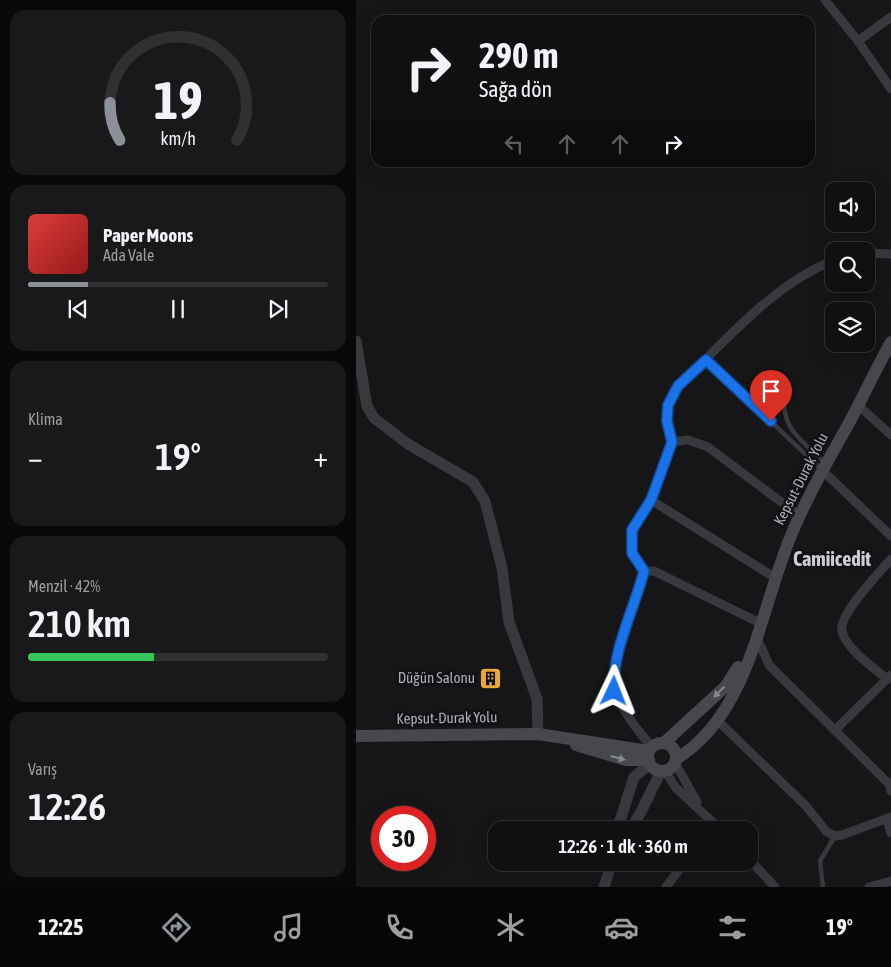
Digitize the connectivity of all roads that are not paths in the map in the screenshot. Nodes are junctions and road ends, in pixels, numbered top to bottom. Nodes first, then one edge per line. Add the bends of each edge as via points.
1 (825, 0) edge
2 (891, 17) edge
3 (858, 41) junction
4 (891, 88) edge
5 (875, 253) edge
6 (891, 254) edge
7 (825, 263) edge
8 (356, 341) edge
9 (891, 342) edge
10 (706, 360) junction
11 (774, 392) dead end
12 (858, 406) junction
13 (891, 434) edge
14 (672, 442) junction
15 (824, 467) junction
16 (651, 500) junction
17 (800, 516) junction
18 (891, 536) edge
19 (891, 559) edge
20 (644, 571) junction
21 (777, 579) junction
22 (762, 624) junction
23 (757, 638) junction
24 (889, 677) edge
25 (717, 720) junction
26 (835, 730) junction
27 (538, 734) junction
28 (356, 736) edge
29 (660, 759) junction
30 (891, 791) edge
31 (889, 818) edge
32 (620, 821) edge
33 (636, 821) edge
34 (711, 821) edge
35 (891, 833) edge
36 (835, 836) junction
37 (758, 869) edge
38 (609, 871) edge
39 (678, 871) edge
40 (891, 881) edge
41 (881, 885) edge
42 (604, 887) edge
43 (666, 887) edge
44 (775, 887) edge
45 (823, 887) edge
46 (869, 887) edge

1 - 3 street
2 - 3 street
3 - 4 street
5 - 6 street
7 - 10 street via 782,288
8 - 27 street via 367,406 374,418 408,444 473,482 485,501 502,568 510,622 537,699
9 - 12 main road, Kepsut-Durak Yolu
10 - 14 street via 678,386 668,405 667,421
10 - 15 lane
11 - 15 lane via 786,406 788,423 793,431
12 - 13 street
12 - 15 main road, Kepsut-Durak Yolu
14 - 16 street
14 - 17 street via 688,440 708,447
15 - 17 main road, Kepsut-Durak Yolu
15 - 18 street
16 - 20 street via 632,530 632,553
16 - 21 street
17 - 21 main road, Kepsut-Durak Yolu
19 - 24 street via 843,618 841,630 857,653
20 - 22 street via 654,571
20 - 29 street via 613,674 614,691 635,727
21 - 22 main road, Kepsut-Durak Yolu
22 - 23 main road, Kepsut-Durak Yolu
23 - 25 main road, Kepsut-Durak Yolu via 729,704
23 - 26 street via 769,665
23 -> 29 main road, Kepsut-Durak Yolu via 726,686
24 - 26 street
25 - 29 main road, Kepsut-Durak Yolu via 693,749
25 - 36 street via 805,805 822,827
26 - 30 street via 889,784
27 - 28 main road, Kepsut-Durak Yolu
27 - 29 main road, Kepsut-Durak Yolu via 626,760
29 - 32 street via 634,777
29 - 33 street
29 - 34 street via 676,788
31 - 35 street
31 - 36 street
36 - 45 lane via 820,862
37 - 44 street
38 - 42 street
39 - 43 street
40 - 41 street
41 - 46 street

